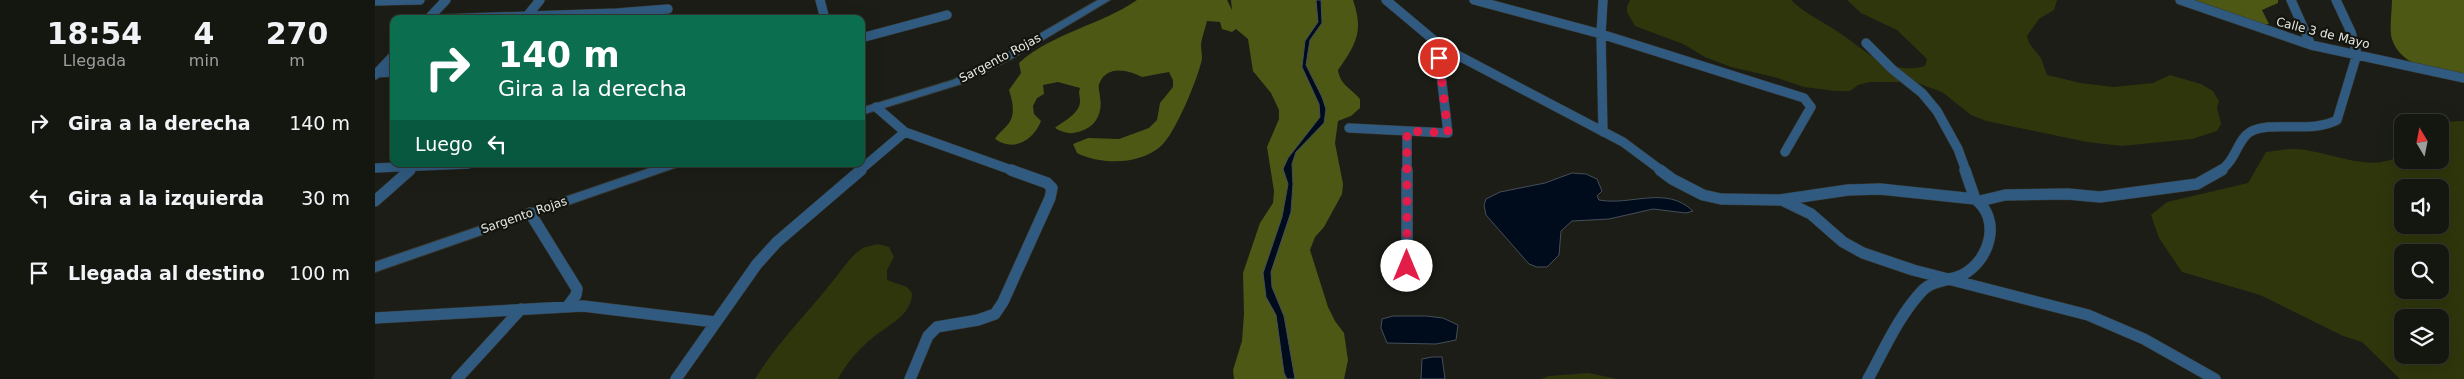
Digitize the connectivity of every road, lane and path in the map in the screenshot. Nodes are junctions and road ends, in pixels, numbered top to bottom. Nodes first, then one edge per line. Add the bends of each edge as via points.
1 (420, 0) edge
2 (446, 0) edge
3 (540, 0) edge
4 (820, 0) edge
5 (1105, 0) edge
6 (1386, 0) edge
7 (1474, 0) edge
8 (1603, 0) edge
9 (2180, 0) edge
10 (2291, 0) edge
11 (2336, 0) edge
12 (376, 1) edge
13 (668, 10) dead end
14 (432, 15) edge
15 (528, 15) edge
16 (550, 15) edge
17 (824, 15) edge
18 (947, 15) dead end
19 (1601, 34) junction
20 (865, 37) edge
21 (1866, 43) dead end
22 (2311, 45) junction
23 (1442, 47) junction
24 (2357, 54) junction
25 (390, 59) edge
26 (390, 72) edge
27 (376, 73) edge
28 (2464, 78) edge
29 (876, 108) junction
30 (865, 111) edge
31 (1349, 128) dead end
32 (1407, 131) junction
33 (905, 132) junction
34 (1603, 132) junction
35 (1785, 152) dead end
36 (865, 166) edge
37 (426, 167) edge
38 (658, 167) edge
39 (864, 167) edge
40 (375, 168) edge
41 (412, 168) junction
42 (375, 200) edge
43 (1780, 200) junction
44 (1978, 200) junction
45 (530, 213) junction
46 (1407, 266) dead end
47 (375, 267) edge
48 (1952, 279) junction
49 (568, 306) junction
50 (521, 309) junction
51 (375, 318) edge
52 (715, 322) junction
53 (457, 379) edge
54 (676, 379) edge
55 (910, 379) edge
56 (1868, 379) edge
57 (2215, 379) edge

1 - 12 street
2 - 14 street
3 - 15 street
4 - 17 street
5 - 29 street, Sargento Rojas via 987,68 957,82
6 - 23 street
7 - 19 street
8 - 19 street
9 - 22 street, Calle 3 de Mayo
10 - 22 street
11 - 24 street
13 - 16 street
18 - 20 street
19 - 34 street
19 - 35 street via 1804,98 1811,107
21 - 44 street via 1922,92 1937,111 1958,149
22 - 24 street, Calle 3 de Mayo
23 - 32 street via 1439,58 1448,133
23 - 34 street
24 - 28 street, Calle 3 de Mayo
24 - 44 street via 2337,120 2326,126 2259,129 2248,133 2227,167 2206,180 2187,186 2100,197 2022,195
25 - 27 street
26 - 27 street
29 - 30 street, Sargento Rojas
29 - 33 street
31 - 32 street
32 - 46 street
33 - 36 street
33 - 55 street via 1047,183 1052,188 995,314 937,327 928,336
34 - 43 street via 1623,142 1672,179 1703,195 1721,199
37 - 41 street
38 - 45 street, Sargento Rojas
39 - 52 street via 777,242
40 - 41 street
41 - 42 street
43 - 44 street via 1848,190 1880,189
43 - 48 street via 1798,206 1845,244 1862,253
44 - 48 street via 1991,214 1988,246 1973,267
45 - 47 street, Sargento Rojas
45 - 49 street via 577,289
48 - 56 street via 1924,289 1896,329
48 - 57 street via 2069,309 2106,323 2156,344
49 - 50 street
49 - 52 street
50 - 51 street
50 - 53 street
52 - 54 street

